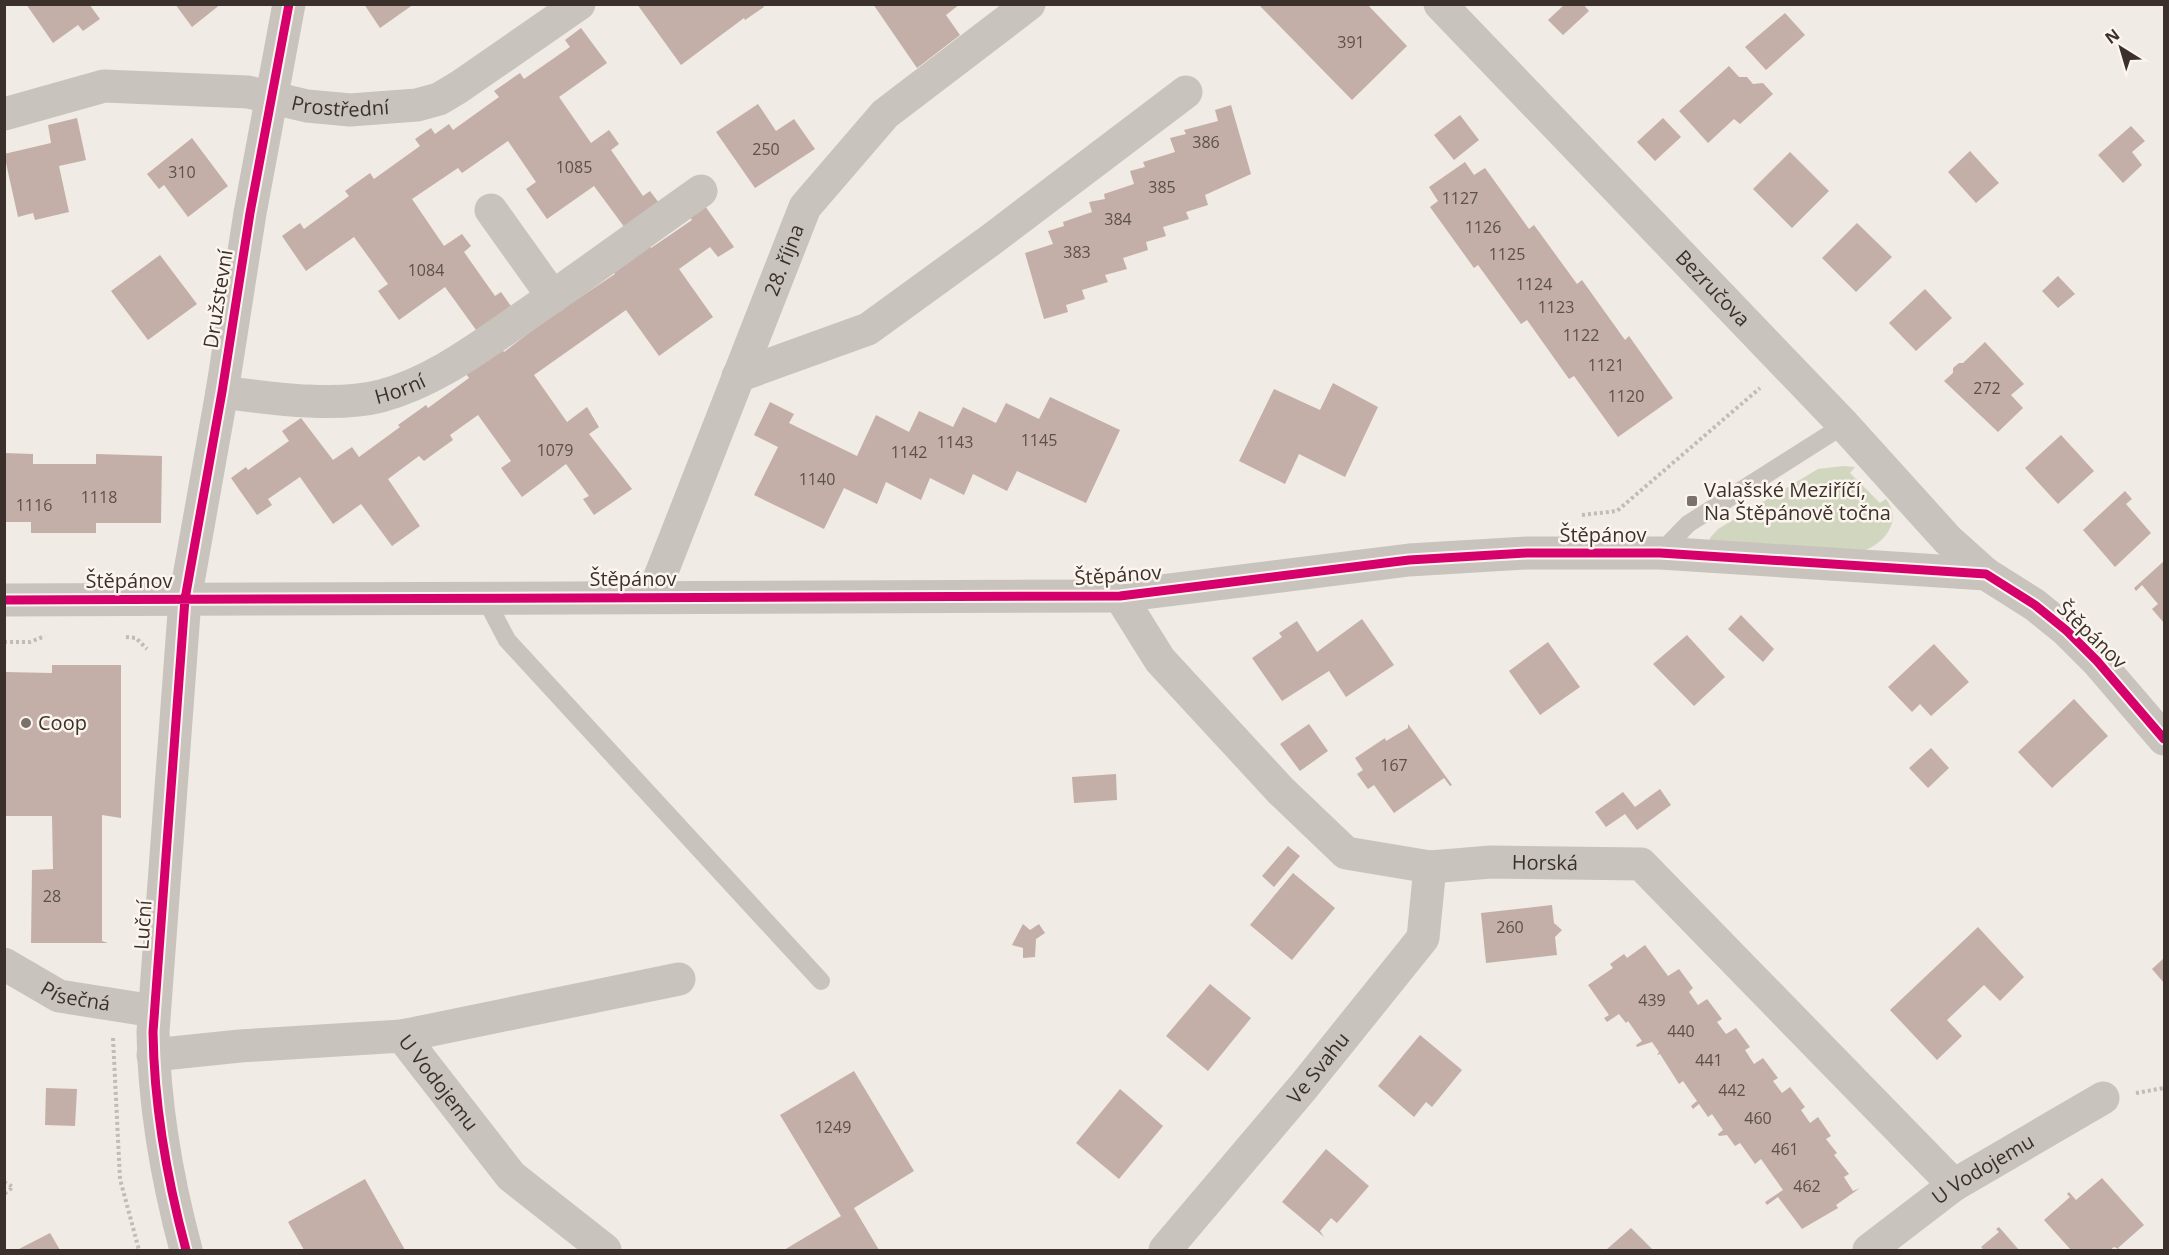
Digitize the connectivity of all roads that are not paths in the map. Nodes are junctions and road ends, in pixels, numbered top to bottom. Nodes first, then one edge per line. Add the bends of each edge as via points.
1 (289, 4) edge
2 (579, 4) edge
3 (1029, 4) edge
4 (1440, 4) edge
5 (1186, 92) dead end
6 (274, 97) junction
7 (4, 114) edge
8 (701, 191) dead end
9 (490, 210) dead end
10 (553, 297) junction
11 (738, 376) junction
12 (222, 392) junction
13 (1844, 425) junction
14 (1660, 553) junction
15 (1986, 574) junction
16 (1120, 596) junction
17 (652, 597) junction
18 (484, 598) junction
19 (185, 599) junction
20 (4, 600) edge
21 (2164, 739) edge
22 (1430, 867) junction
23 (4, 964) edge
24 (679, 979) dead end
25 (821, 981) dead end
26 (154, 1011) junction
27 (402, 1036) junction
28 (153, 1055) junction
29 (2103, 1098) dead end
30 (1954, 1185) junction
31 (186, 1251) edge
32 (605, 1251) edge
33 (1165, 1251) edge
34 (1869, 1251) edge

1 - 6 street, Družstevní
2 - 6 street, Prostřední via 439,99 402,108 350,111
3 - 11 street, 28. října via 885,114 805,207
4 - 13 street, Bezručova
5 - 11 street via 868,328
6 - 7 street, Prostřední via 221,90 104,86
6 - 12 street, Družstevní via 250,213
8 - 10 street, Horní
9 - 10 street
10 - 12 street, Horní via 426,380 379,396 285,400
11 - 17 street, 28. října
12 - 19 street, Družstevní
13 - 14 lane, Štěpánov via 1688,524
13 - 15 street, Bezručova via 1948,540
14 - 15 street, Štěpánov
14 - 16 street, Štěpánov via 1527,553 1409,560
15 - 21 street, Štěpánov via 2067,631
16 - 17 street, Štěpánov
16 - 22 street, Horská via 1160,660 1281,791 1346,853
17 - 18 street, Štěpánov
18 - 19 street, Štěpánov
18 - 25 lane via 507,639
19 - 20 street, Štěpánov
19 - 26 street, Luční
22 - 30 street, Horská via 1491,862 1641,864
22 - 33 street, Ve Svahu via 1423,938
23 - 26 street, Písečná via 59,996
24 - 27 street
26 - 28 street, Luční
27 - 28 street, U Vodojemu
27 - 32 street, U Vodojemu via 511,1176
28 - 31 street, Luční via 168,1185
29 - 30 street, U Vodojemu
30 - 34 street, U Vodojemu

